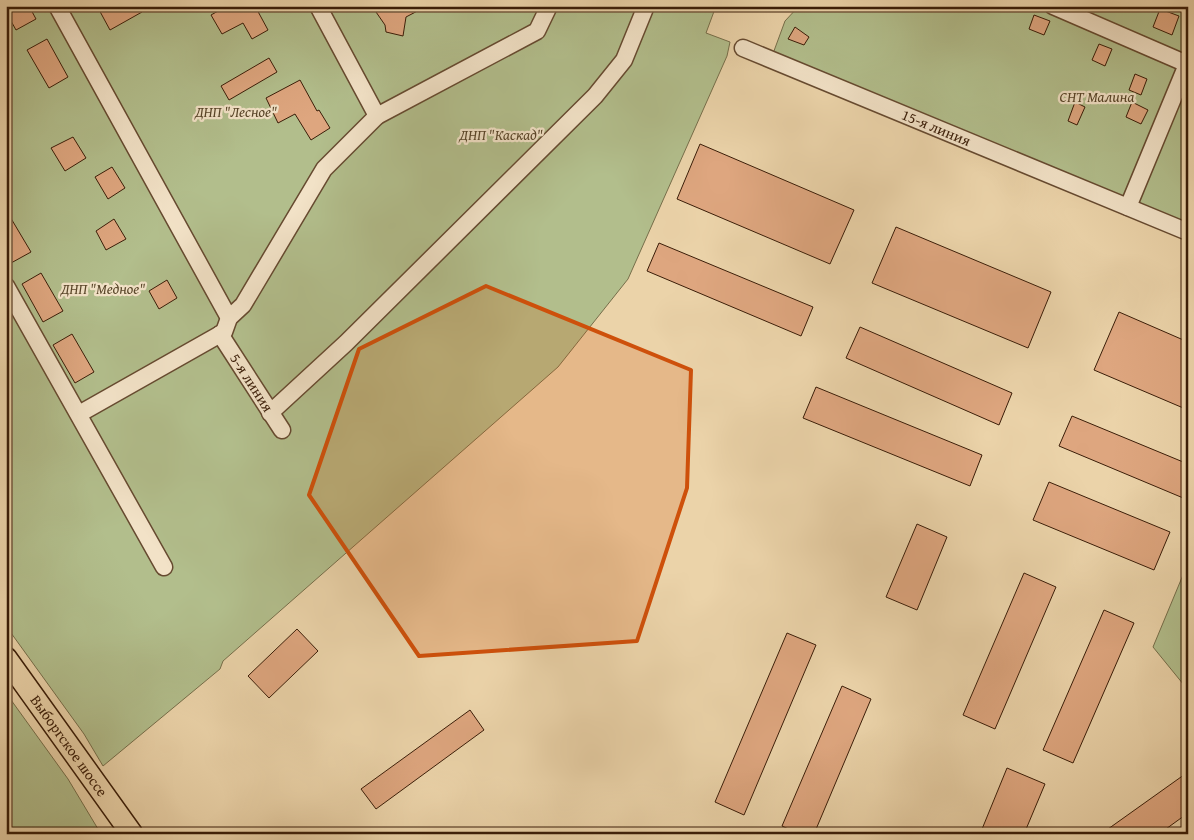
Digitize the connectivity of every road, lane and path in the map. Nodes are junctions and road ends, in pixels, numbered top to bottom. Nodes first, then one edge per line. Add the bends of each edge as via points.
1 (57, 6) edge
2 (318, 6) edge
3 (549, 6) edge
4 (646, 6) edge
5 (1053, 6) edge
6 (743, 48) dead end
7 (1186, 70) edge
8 (377, 116) junction
9 (1128, 207) junction
10 (1188, 232) edge
11 (6, 286) edge
12 (229, 318) junction
13 (220, 334) junction
14 (270, 413) junction
15 (79, 414) junction
16 (282, 430) dead end
17 (164, 567) dead end
18 (6, 658) edge
19 (132, 834) edge

1 - 12 street
2 - 8 street
3 - 8 street via 537,32
4 - 14 street via 624,60 595,96 346,343
5 - 7 street
6 - 9 street, 15-я линия
7 - 9 street
8 - 12 street via 324,169 243,305
9 - 10 street, 15-я линия
11 - 15 street
12 - 13 street via 224,332
13 - 14 street, 5-я линия
13 - 15 street
14 - 16 street, 5-я линия
15 - 17 street
18 - 19 main road, Выборгское шоссе

